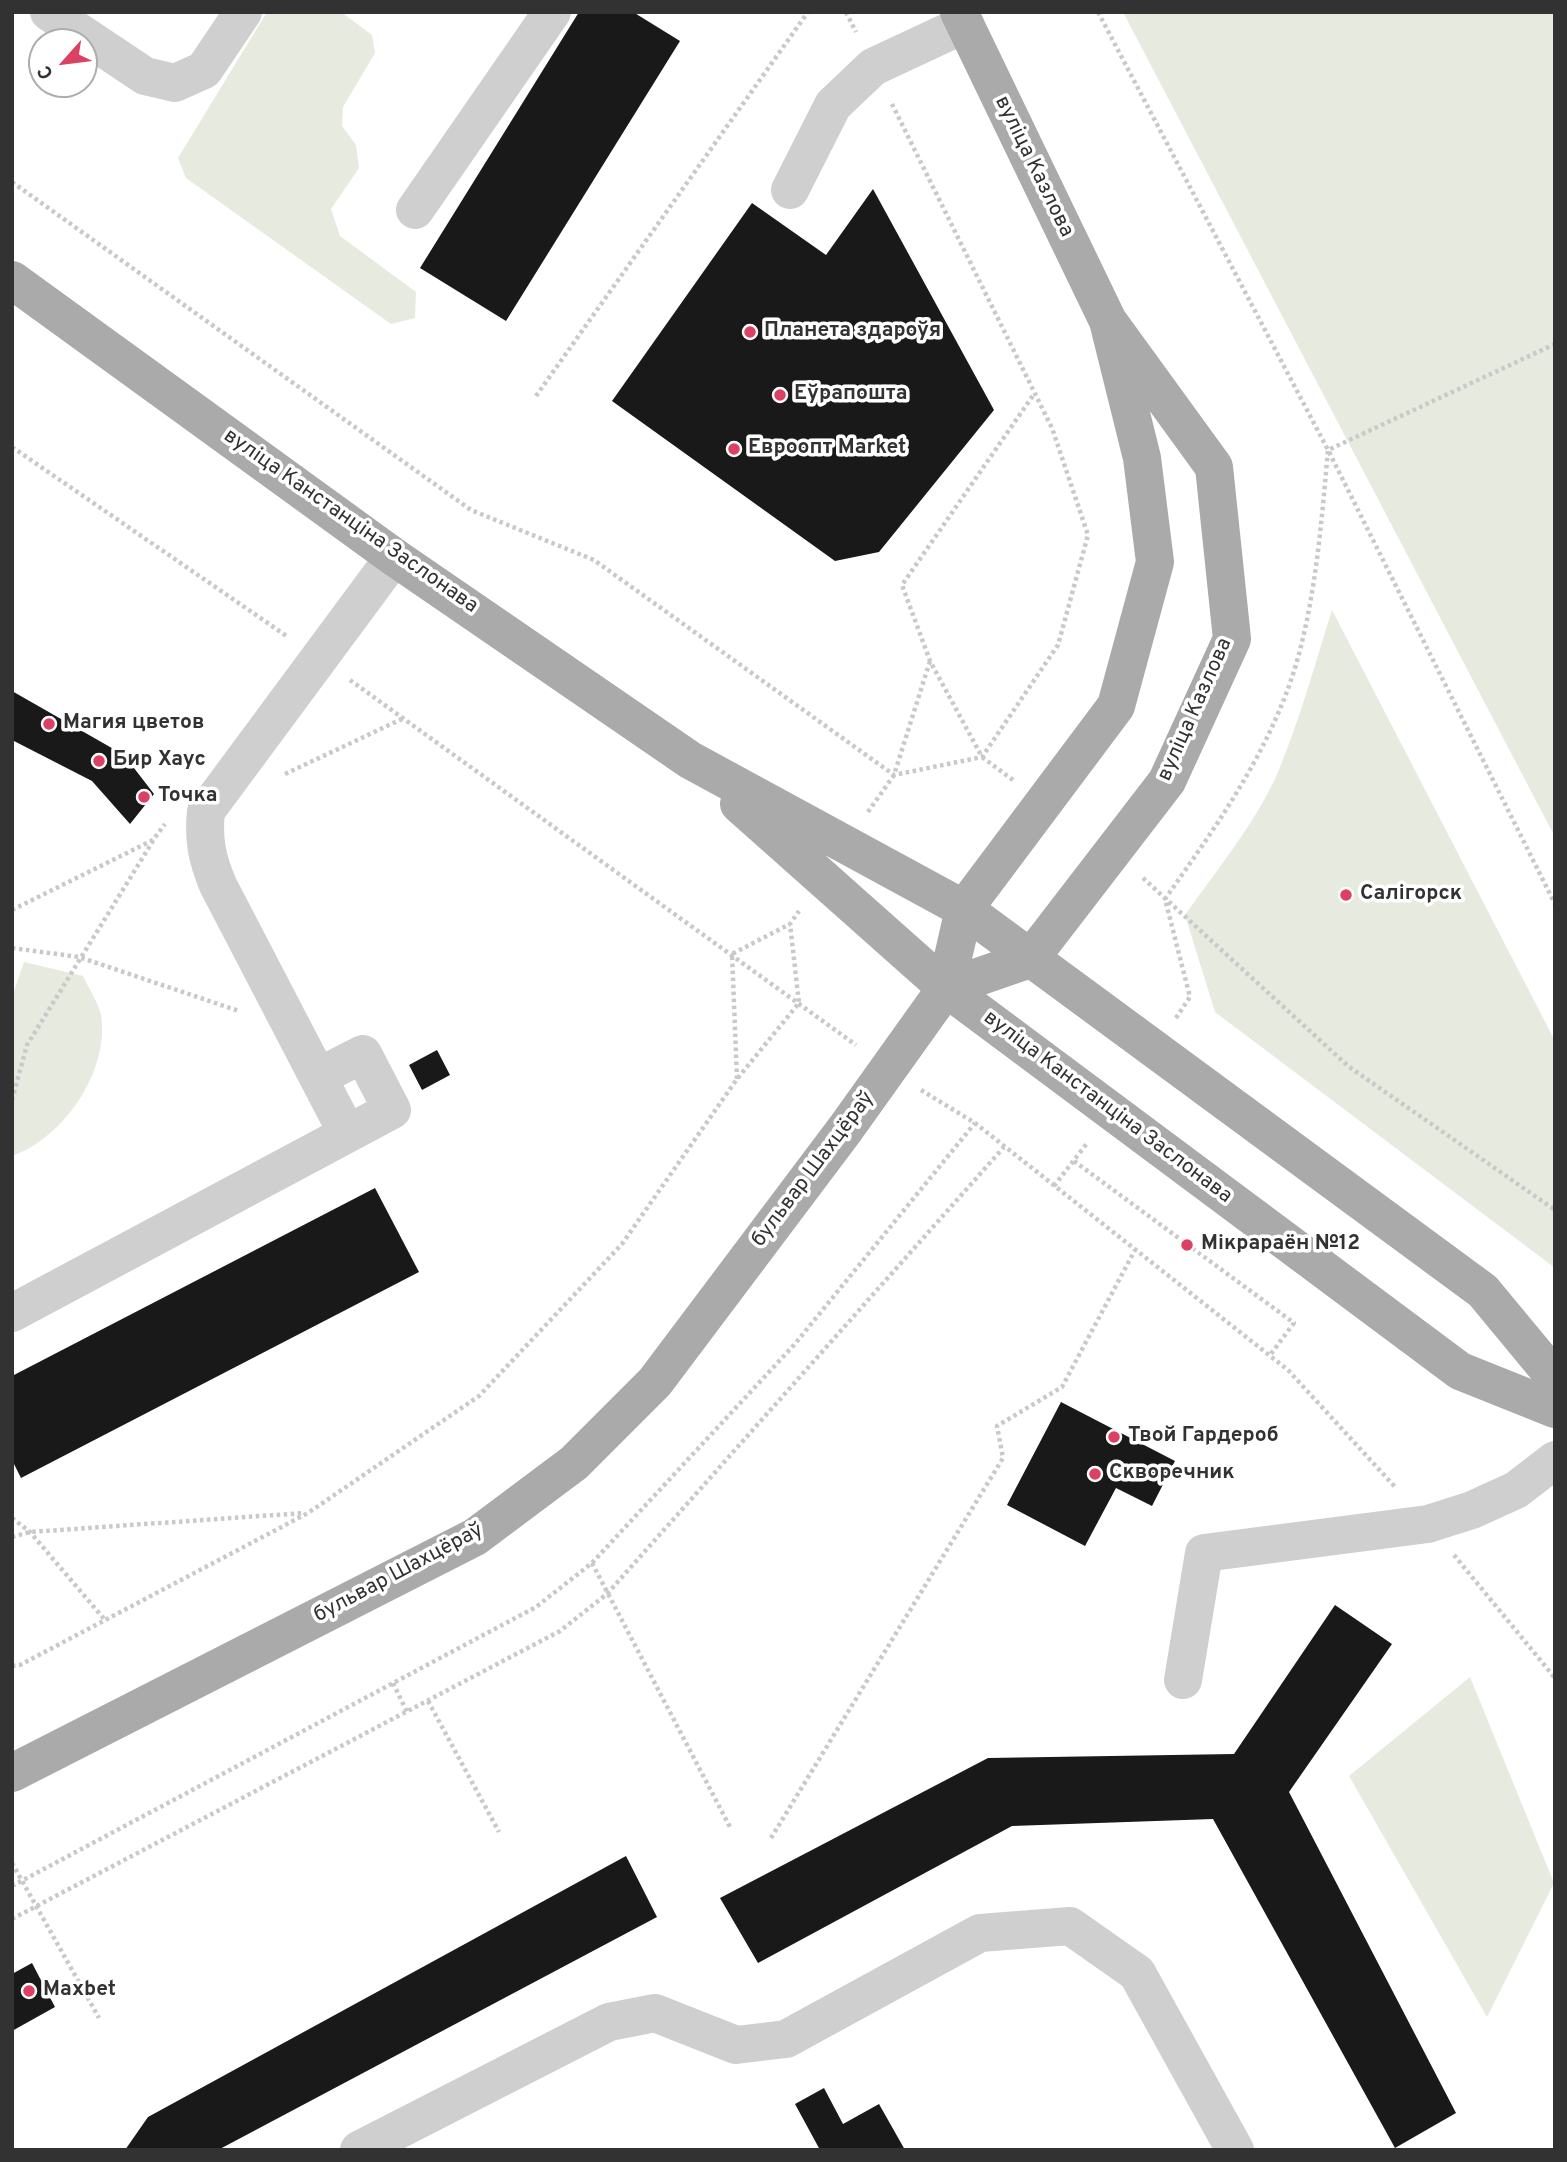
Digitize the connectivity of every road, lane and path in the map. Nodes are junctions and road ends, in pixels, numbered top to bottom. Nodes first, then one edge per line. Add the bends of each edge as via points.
1 (49, 12) edge
2 (243, 12) edge
3 (551, 12) edge
4 (808, 12) edge
5 (846, 12) edge
6 (1098, 12) edge
7 (962, 18) edge
8 (873, 66) junction
9 (12, 182) edge
10 (790, 190) dead end
11 (415, 210) dead end
12 (12, 280) edge
13 (1108, 321) junction
14 (1555, 344) edge
15 (1034, 394) junction
16 (536, 396) dead end
17 (12, 447) edge
18 (1328, 450) junction
19 (394, 557) junction
20 (321, 660) junction
21 (930, 661) junction
22 (404, 718) junction
23 (982, 757) junction
24 (690, 760) junction
25 (894, 775) junction
26 (280, 776) dead end
27 (167, 822) dead end
28 (153, 841) junction
29 (1165, 899) junction
30 (1555, 904) edge
31 (964, 909) junction
32 (12, 910) edge
33 (790, 924) dead end
34 (12, 948) edge
35 (732, 954) junction
36 (79, 957) junction
37 (1030, 959) junction
38 (946, 988) junction
39 (799, 1003) junction
40 (293, 1029) junction
41 (1154, 1050) junction
42 (888, 1069) junction
43 (318, 1077) junction
44 (737, 1079) junction
45 (12, 1100) edge
46 (1111, 1111) junction
47 (975, 1124) junction
48 (347, 1133) junction
49 (1004, 1147) junction
50 (1074, 1161) junction
51 (1054, 1186) junction
52 (1555, 1210) edge
53 (1135, 1250) junction
54 (12, 1313) edge
55 (1270, 1355) junction
56 (1555, 1378) edge
57 (1555, 1409) edge
58 (1555, 1460) edge
59 (308, 1513) junction
60 (12, 1518) edge
61 (1428, 1524) junction
62 (30, 1532) junction
63 (12, 1537) edge
64 (592, 1563) junction
65 (607, 1594) junction
66 (105, 1620) junction
67 (12, 1666) edge
68 (1555, 1678) edge
69 (1183, 1680) dead end
70 (393, 1683) junction
71 (428, 1701) junction
72 (407, 1712) junction
73 (12, 1773) edge
74 (731, 1829) dead end
75 (499, 1832) dead end
76 (771, 1838) dead end
77 (12, 1863) edge
78 (22, 1881) junction
79 (12, 1886) edge
80 (38, 1906) junction
81 (12, 1919) edge
82 (99, 2018) dead end
83 (371, 2147) edge
84 (1235, 2150) edge

1 - 2 lane via 145,76 175,83 204,70
3 - 11 lane
4 - 16 path
5 - 8 path
6 - 18 path
7 - 8 lane
7 - 13 main road, вуліца Казлова
8 - 10 lane via 833,106
8 - 15 path
9 - 25 path via 471,510 594,560
12 - 19 main road, вуліца Канстанціна Заслонава
13 - 31 main road, вуліца Казлова via 1142,458 1155,562 1116,706
13 - 37 main road, вуліца Казлова via 1214,467 1232,639 1167,781
14 - 18 path
15 - 21 path via 902,585
15 - 23 path via 1052,428 1088,535 1058,645
17 - 20 path
18 - 29 path via 1315,579 1301,648 1286,692 1232,802
18 - 30 path
19 - 20 lane
19 - 24 main road, вуліца Канстанціна Заслонава
20 - 22 path
20 - 40 lane via 206,811 204,830 218,885
21 - 23 path
21 - 25 path
22 - 26 path
22 - 35 path
23 - 25 path
24 - 31 main road, вуліца Канстанціна Заслонава
24 - 38 main road, вуліца Канстанціна Заслонава
27 - 28 path
28 - 32 path
28 - 36 path
29 - 41 path via 1190,997
29 - 52 path via 1348,1066
31 - 37 main road, вуліца Канстанціна Заслонава
31 - 38 main road
33 - 35 path
34 - 36 path
35 - 39 path
35 - 44 path
36 - 40 path
36 - 45 path via 27,1045
37 - 38 main road
37 - 41 main road, вуліца Канстанціна Заслонава
38 - 42 main road, бульвар Шахцёраў
38 - 46 main road, вуліца Канстанціна Заслонава
39 - 42 path
39 - 44 path
40 - 43 lane
41 - 56 main road, вуліца Канстанціна Заслонава via 1483,1291
42 - 47 path
42 - 73 main road, бульвар Шахцёраў via 655,1382 574,1464 475,1537
43 - 48 lane
43 - 48 lane via 363,1054 391,1110
44 - 59 path via 622,1244 479,1396
46 - 50 path
46 - 57 main road, вуліца Канстанціна Заслонава via 1460,1371
47 - 49 path
47 - 64 path via 794,1345
48 - 54 lane
49 - 51 path
49 - 65 path
50 - 51 path
50 - 55 path via 1294,1323
51 - 53 path
53 - 55 path
53 - 76 path via 1062,1387 997,1426 1003,1458
55 - 61 path
58 - 61 lane via 1516,1490
59 - 62 path
59 - 66 path
60 - 62 path
61 - 68 path
61 - 69 lane via 1204,1553
62 - 63 path
62 - 66 path
64 - 65 path
64 - 70 path via 536,1607
65 - 71 path via 560,1631
65 - 74 path
66 - 67 path
70 - 72 path
70 - 78 path
71 - 72 path
71 - 75 path
72 - 80 path
77 - 78 path
78 - 79 path
78 - 80 path
80 - 81 path
80 - 82 path
83 - 84 lane via 609,2021 655,2013 736,2045 786,2039 979,1933 1070,1926 1138,1973

